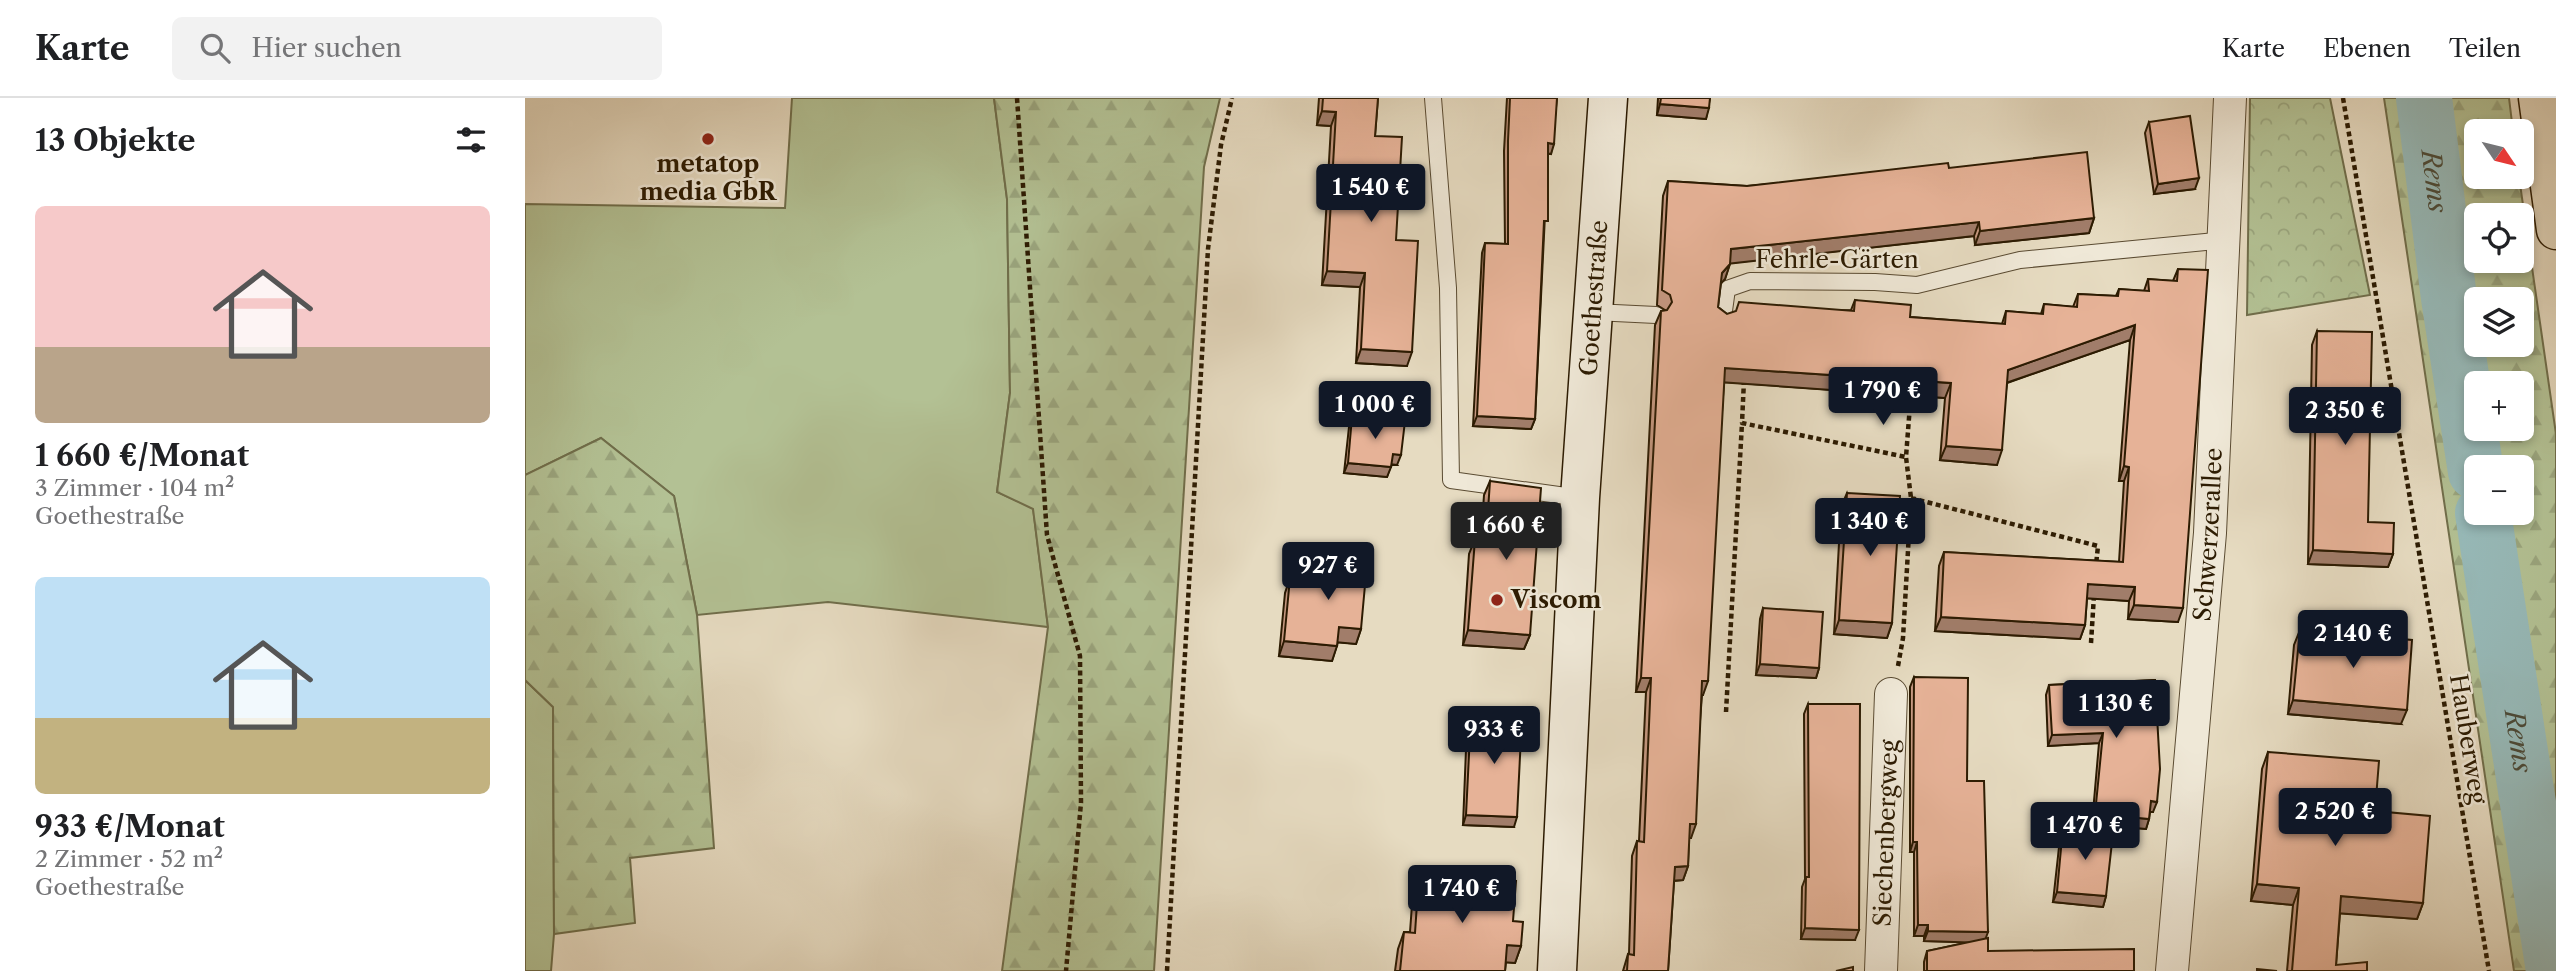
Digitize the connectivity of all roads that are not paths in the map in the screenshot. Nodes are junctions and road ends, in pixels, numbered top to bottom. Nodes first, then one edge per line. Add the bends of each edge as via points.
1 (1433, 98) edge
2 (1608, 98) edge
3 (2230, 98) edge
4 (2538, 98) edge
5 (2556, 230) edge
6 (2226, 240) junction
7 (1594, 312) junction
8 (1656, 315) dead end
9 (1723, 318) edge
10 (1580, 498) junction
11 (1891, 694) road end
12 (1557, 971) edge
13 (1881, 971) edge
14 (2172, 971) edge

1 - 10 lane via 1448,288 1451,480
2 - 7 street, Goethestraße
3 - 6 street, Schwerzerallee
4 - 5 highway
6 - 9 lane, Fehrle-Gärten via 2020,260 1917,285 1750,281 1727,289
6 - 14 street, Schwerzerallee via 2210,533
7 - 8 lane
7 - 10 street, Goethestraße
10 - 12 street, Goethestraße
11 - 13 street, Siechenbergweg

